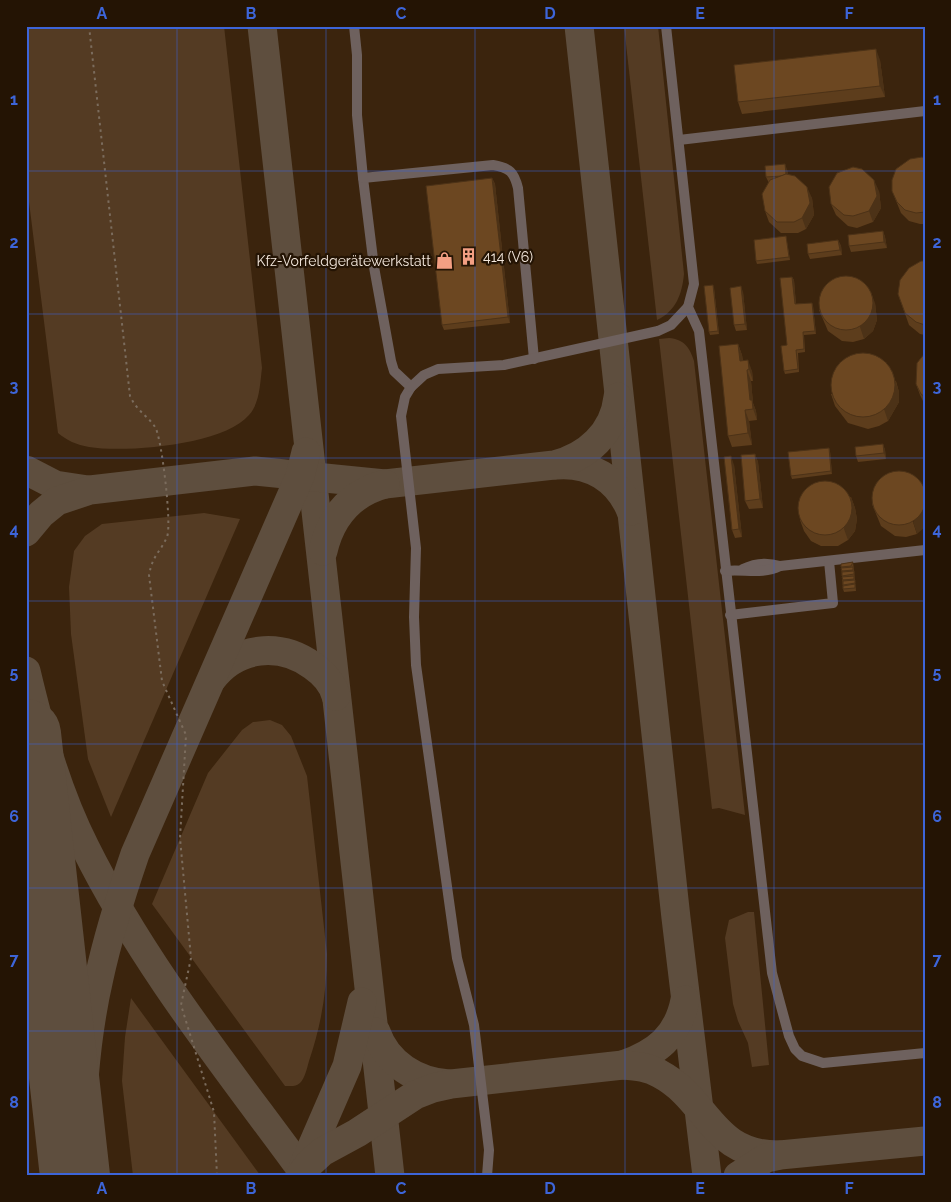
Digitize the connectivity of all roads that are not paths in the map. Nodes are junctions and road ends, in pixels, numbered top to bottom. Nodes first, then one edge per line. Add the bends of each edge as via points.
1 (354, 26) edge
2 (666, 26) edge
3 (925, 111) edge
4 (679, 140) junction
5 (363, 178) junction
6 (688, 307) junction
7 (534, 359) junction
8 (411, 387) junction
9 (925, 550) edge
10 (829, 561) junction
11 (725, 570) junction
12 (730, 615) junction
13 (925, 1053) edge
14 (487, 1176) edge

1 - 5 lane via 356,115
2 - 4 lane
3 - 4 lane
4 - 6 lane via 694,284
5 - 7 lane via 493,165 511,171 518,188
5 - 8 lane via 390,361 394,371
6 - 7 lane via 678,320 664,328
6 - 11 lane via 699,331
7 - 8 lane via 490,367 438,369 424,375
8 - 14 lane via 401,416 416,548 416,665 457,958 474,1025 488,1150
9 - 10 lane
10 - 11 lane via 780,566 753,573 743,569
10 - 12 lane via 833,602
11 - 12 lane
12 - 13 lane via 768,951 789,1036 802,1056 823,1063

